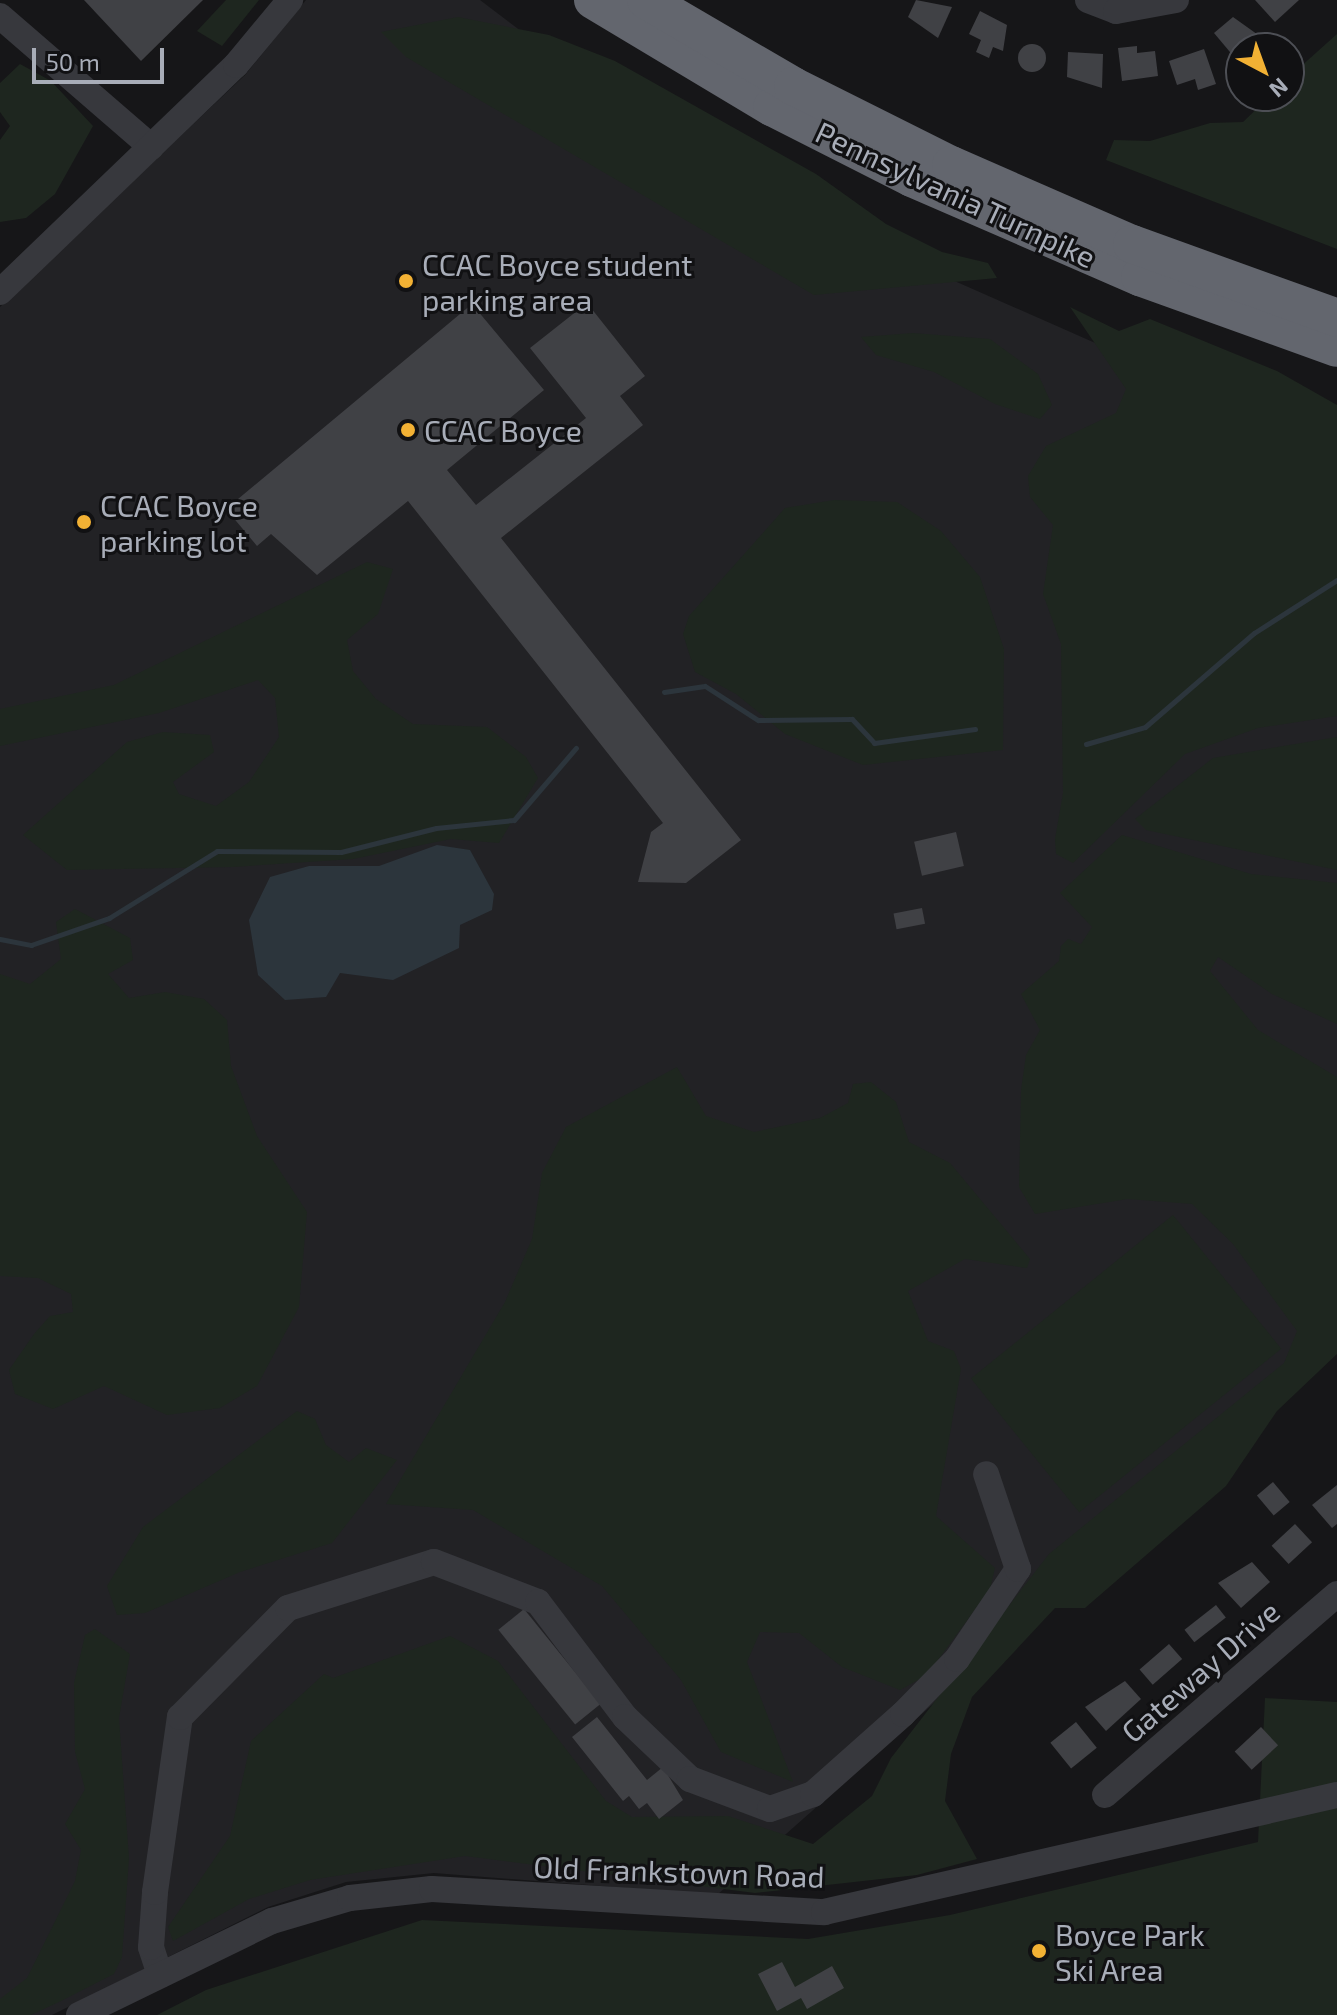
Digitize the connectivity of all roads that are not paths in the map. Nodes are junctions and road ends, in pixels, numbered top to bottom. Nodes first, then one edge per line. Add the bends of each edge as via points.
1 (290, 0) edge
2 (593, 0) edge
3 (646, 0) edge
4 (1088, 0) edge
5 (1174, 1) edge
6 (0, 16) edge
7 (151, 147) junction
8 (0, 292) edge
9 (1337, 318) edge
10 (1337, 348) edge
11 (986, 1474) dead end
12 (1337, 1594) edge
13 (1105, 1795) dead end
14 (1337, 1795) edge
15 (160, 1975) junction
16 (79, 2015) edge

1 - 7 street via 236,65
2 - 10 highway, Pennsylvania Turnpike via 772,107 938,190 1140,277
3 - 9 highway, Pennsylvania Turnpike via 951,165 1132,244
4 - 5 street via 1116,11
6 - 7 street
7 - 8 street
11 - 15 street via 1018,1569 957,1659 903,1714 813,1794 770,1809 690,1779 625,1717 538,1602 434,1562 288,1608 180,1717 155,1892 151,1947
12 - 13 street, Gateway Drive
14 - 15 street, Old Frankstown Road via 824,1912 432,1889 350,1898 272,1921
15 - 16 street, Old Frankstown Road

